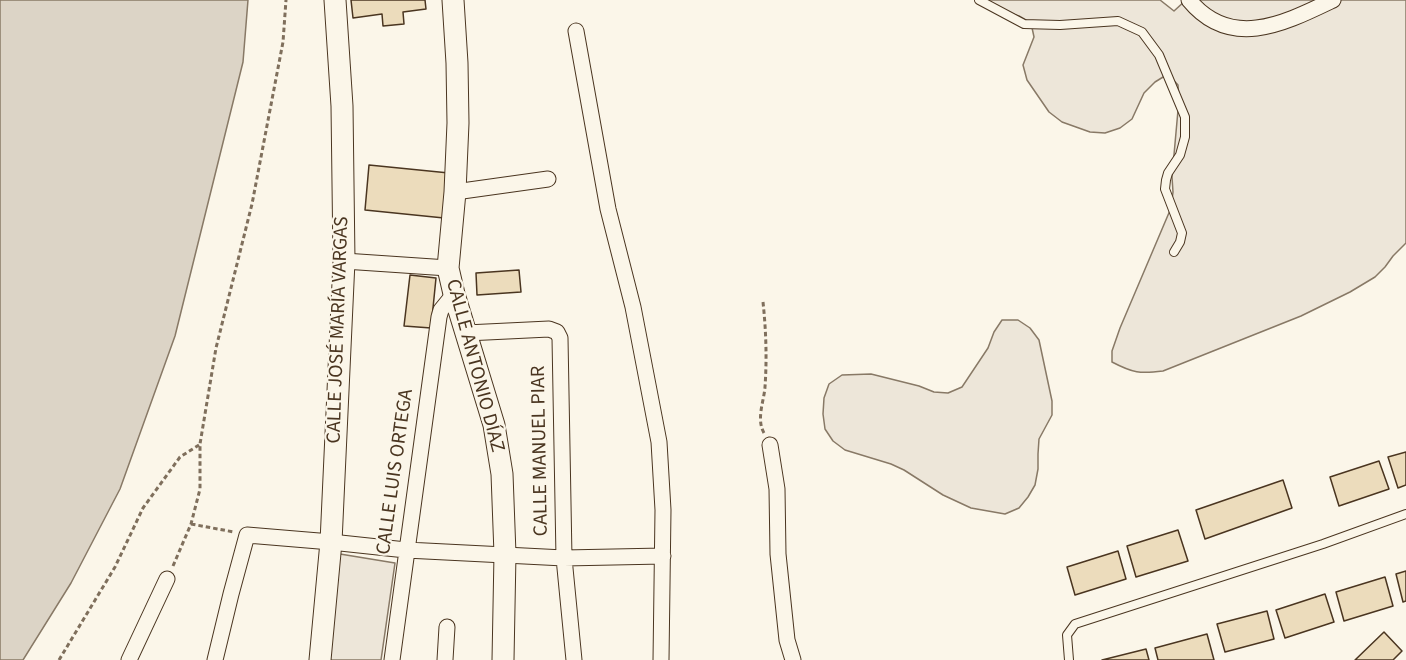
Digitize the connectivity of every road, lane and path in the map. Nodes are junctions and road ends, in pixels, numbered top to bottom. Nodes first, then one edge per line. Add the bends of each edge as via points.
1 (286, 0) edge
2 (335, 0) edge
3 (453, 0) edge
4 (979, 0) edge
5 (1190, 0) edge
6 (1334, 0) edge
7 (576, 31) dead end
8 (548, 179) dead end
9 (455, 192) junction
10 (1174, 252) dead end
11 (344, 261) junction
12 (448, 268) junction
13 (454, 294) junction
14 (763, 302) dead end
15 (466, 333) junction
16 (200, 444) junction
17 (770, 445) joint
18 (1406, 514) edge
19 (191, 524) junction
20 (248, 535) junction
21 (331, 542) junction
22 (406, 550) junction
23 (505, 554) junction
24 (663, 556) junction
25 (564, 558) junction
26 (167, 579) joint
27 (447, 627) dead end
28 (59, 660) edge
29 (129, 660) edge
30 (215, 660) edge
31 (320, 660) edge
32 (392, 660) edge
33 (445, 660) edge
34 (503, 660) edge
35 (574, 660) edge
36 (661, 660) edge
37 (793, 660) edge
38 (1069, 660) edge

1 - 16 path via 283,42 252,204 216,348
2 - 11 street, CALLE JOSÉ MARÍA VARGAS via 342,106
3 - 9 street, CALLE ANTONIO DÍAZ via 458,63
4 - 10 lane via 1024,24 1118,21 1142,32 1159,55 1185,117 1185,137 1165,189 1182,232
5 - 6 street via 1204,15 1239,29 1270,26
7 - 24 street via 608,209 633,307 659,442
8 - 9 street
9 - 12 street, CALLE ANTONIO DÍAZ
11 - 12 street
11 - 21 street, CALLE JOSÉ MARÍA VARGAS
12 - 13 street, CALLE ANTONIO DÍAZ
13 - 15 street, CALLE ANTONIO DÍAZ
13 - 22 street, CALLE LUIS ORTEGA via 439,316
14 - 17 path via 766,329 761,429
15 - 23 street, CALLE ANTONIO DÍAZ via 494,425 502,474
15 - 25 street, CALLE MANUEL PIAR via 549,329 560,338
16 - 19 path via 200,489
16 - 28 path via 180,457 143,508 115,567
17 - 37 street via 777,489 777,554
18 - 38 lane via 1075,624 1067,635
19 - 20 path
19 - 26 path
20 - 21 street
20 - 30 street
21 - 22 street
21 - 31 street, CALLE JOSÉ MARÍA VARGAS
22 - 23 street
22 - 32 street, CALLE LUIS ORTEGA
23 - 25 street
23 - 34 street, CALLE ANTONIO DÍAZ
24 - 25 street
24 - 36 street
25 - 35 street, CALLE MANUEL PIAR
26 - 29 street
27 - 33 street

